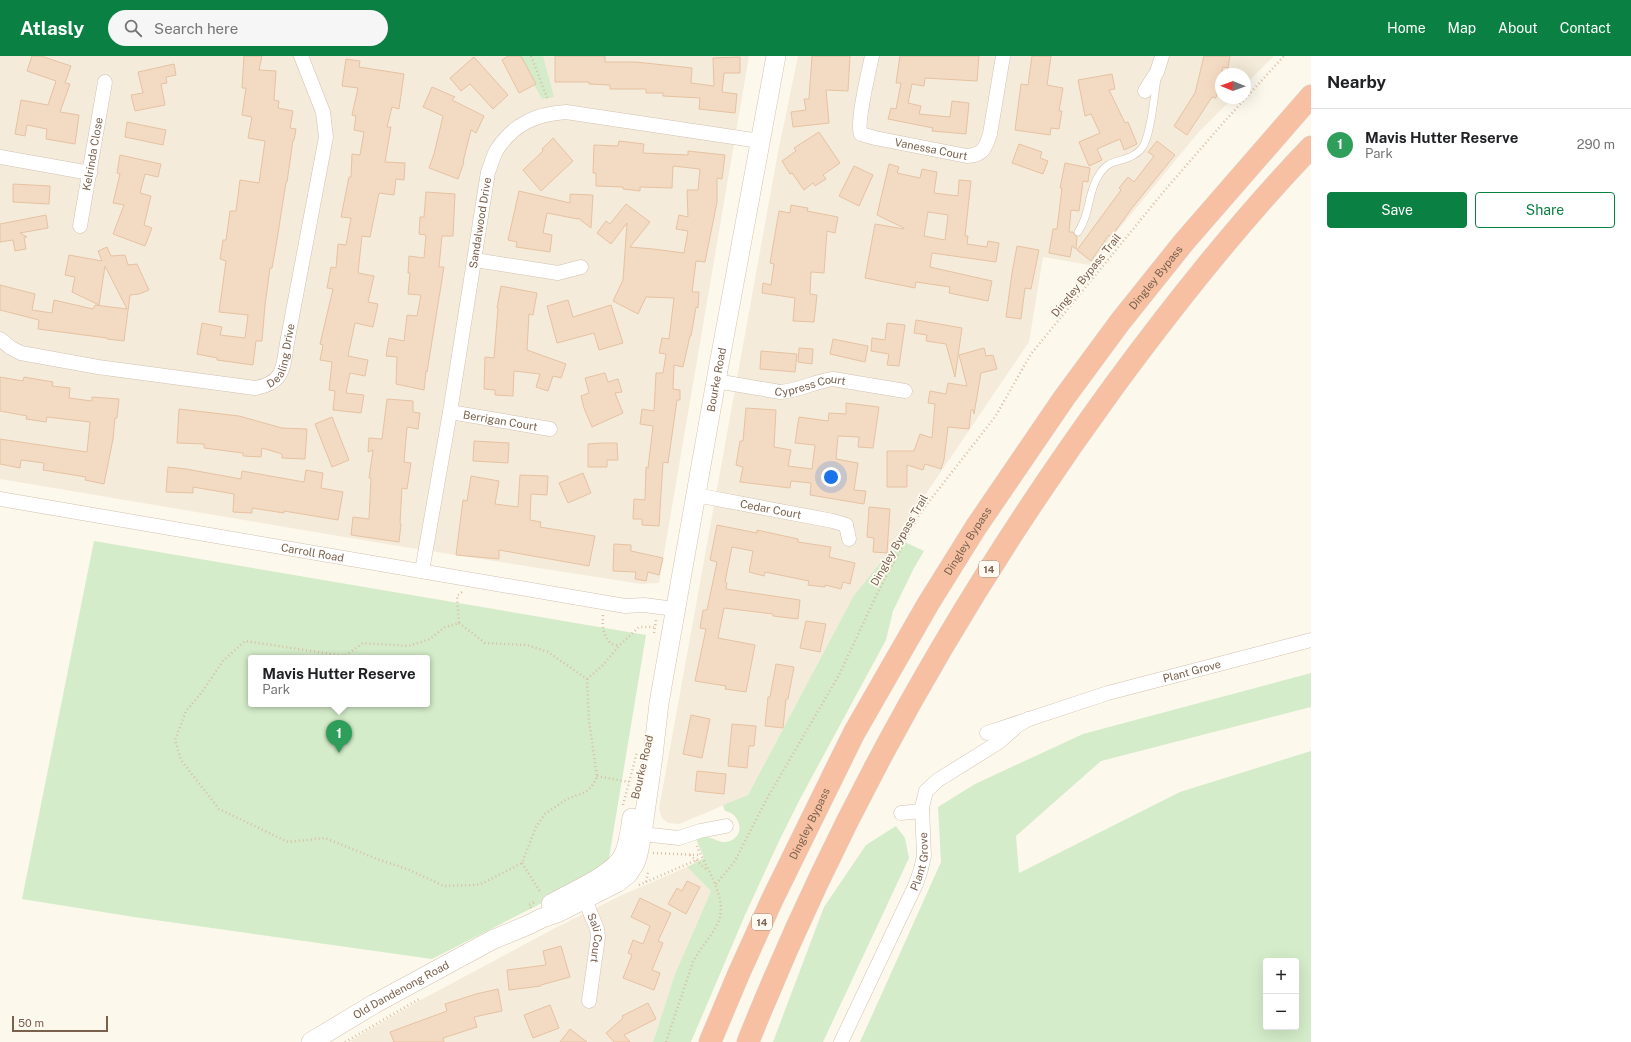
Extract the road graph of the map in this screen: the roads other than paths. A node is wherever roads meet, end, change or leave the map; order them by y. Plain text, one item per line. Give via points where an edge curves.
1 (301, 56) edge
2 (776, 56) edge
3 (872, 56) edge
4 (1002, 56) edge
5 (1161, 60) edge
6 (106, 82) dead end
7 (1145, 91) dead end
8 (1311, 96) edge
9 (760, 142) junction
10 (1311, 147) edge
11 (0, 157) edge
12 (90, 173) junction
13 (80, 226) dead end
14 (1078, 232) dead end
15 (475, 260) junction
16 (582, 267) dead end
17 (0, 339) edge
18 (716, 381) junction
19 (905, 391) dead end
20 (450, 412) junction
21 (550, 430) dead end
22 (696, 496) junction
23 (0, 499) edge
24 (849, 527) dead end
25 (422, 571) junction
26 (668, 616) junction
27 (1311, 640) edge
28 (1028, 719) junction
29 (987, 733) dead end
30 (922, 811) junction
31 (901, 813) dead end
32 (726, 826) dead end
33 (636, 833) junction
34 (582, 894) junction
35 (589, 1001) dead end
36 (311, 1042) edge
37 (710, 1042) edge
38 (748, 1042) edge
39 (841, 1042) edge

1 - 17 street, Dealing Drive via 323,112 326,137 285,362 277,379 266,386 255,388 98,367 21,353
2 - 9 main road, Bourke Road
3 - 4 street, Vanessa Court via 861,118 861,134 967,156 977,155 983,150 990,134
5 - 7 street
5 - 14 lane via 1144,144 1135,154 1113,162 1100,172 1092,188 1085,221
6 - 12 street, Kelrinda Close
8 - 37 highway, Dingley Bypass / 14 via 1184,242 1120,322 1064,398 976,527 928,604 854,733 772,900
9 - 15 street, Sandalwood Drive via 566,112 532,118 512,132 496,152 488,172
9 - 18 main road, Bourke Road
10 - 38 highway, 14 via 1259,204 1137,355 1040,489 981,581 913,697 836,843 796,928
11 - 12 street
12 - 13 street, Kelrinda Close
15 - 16 street via 558,273
15 - 20 street, Sandalwood Drive
18 - 19 street, Cypress Court via 790,392 822,380 833,379
18 - 22 main road, Bourke Road
20 - 21 street, Berrigan Court
20 - 25 street, Sandalwood Drive
22 - 24 street, Cedar Court via 833,521
22 - 26 main road, Bourke Road
23 - 25 street, Carroll Road
25 - 26 street, Carroll Road via 605,602 638,612
26 - 33 main road, Bourke Road via 659,703 642,762
27 - 28 street, Plant Grove via 1108,692
28 - 29 street, Plant Grove
28 - 30 street, Plant Grove via 999,742 931,785 924,797
30 - 31 street
30 - 39 street, Plant Grove via 924,852 919,875
32 - 33 street via 679,838
33 - 34 main road, Old Dandenong Road via 625,853 620,872 605,874
34 - 35 street, Sali Court via 598,937
34 - 36 main road, Old Dandenong Road via 374,1004

